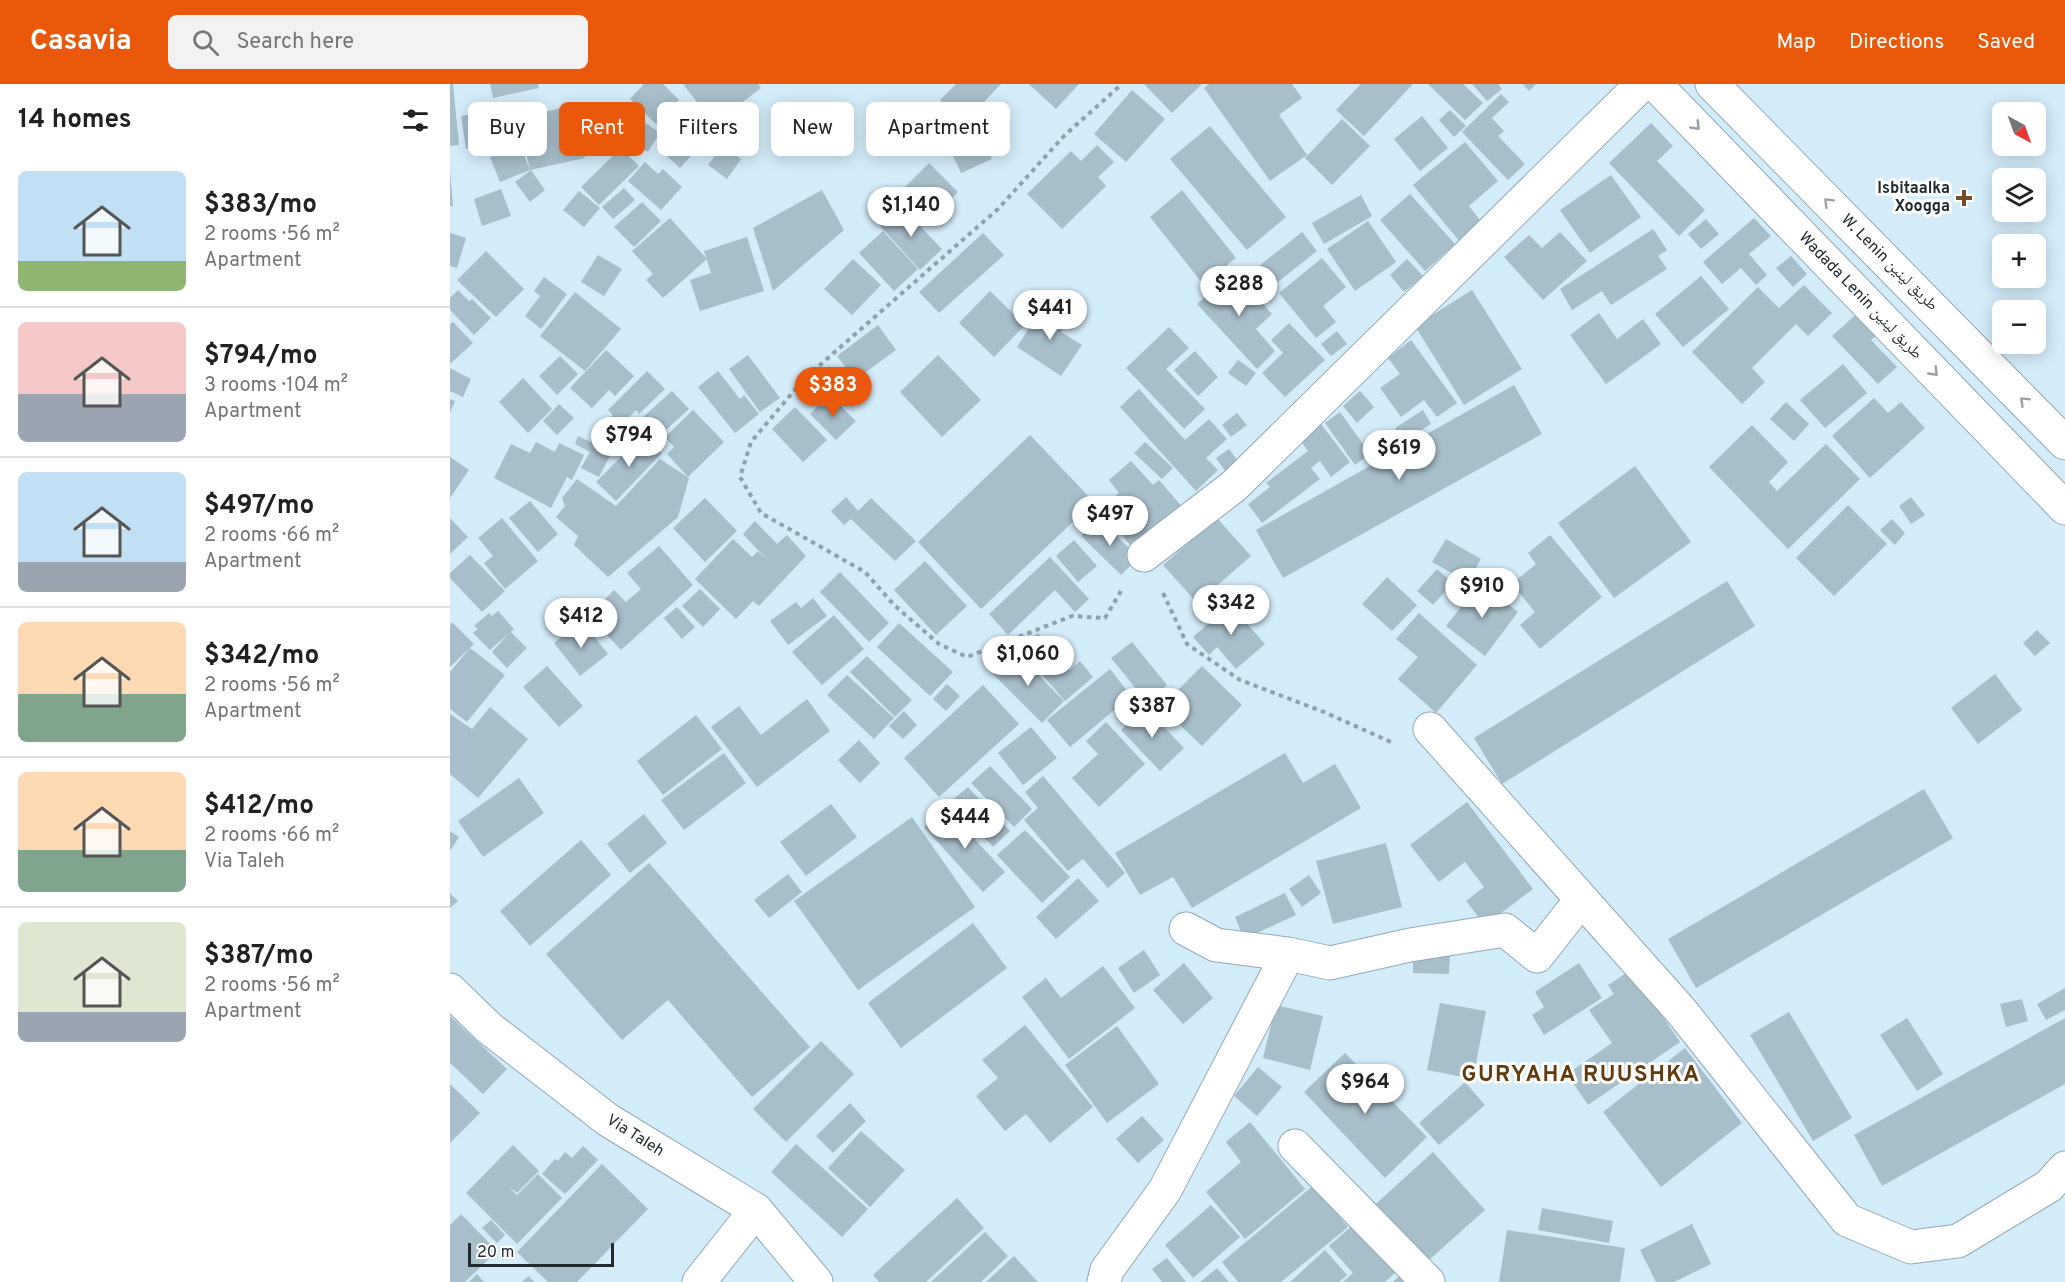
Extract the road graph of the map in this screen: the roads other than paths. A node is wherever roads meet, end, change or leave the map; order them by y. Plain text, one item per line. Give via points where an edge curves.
1 (1642, 84) edge
2 (1655, 84) edge
3 (1712, 84) edge
4 (2065, 443) edge
5 (2065, 508) edge
6 (1144, 555) road end
7 (1430, 729) road end
8 (1581, 900) junction
9 (1186, 929) dead end
10 (1288, 954) junction
11 (450, 990) edge
12 (1295, 1146) dead end
13 (2065, 1168) edge
14 (756, 1210) junction
15 (699, 1282) edge
16 (816, 1282) edge
17 (1104, 1282) edge
18 (1428, 1282) edge

1 - 6 street via 1234,486
2 -> 5 street, Wadada Lenin طريق لينين
4 -> 3 street, W. Lenin طريق لينين
7 - 8 street
8 - 10 street via 1537,956 1505,930 1330,963
8 - 13 street via 1682,1012 1847,1220 1911,1247 1958,1241 2049,1185
9 - 10 street via 1216,945
10 - 17 street via 1165,1190 1107,1270
11 - 14 street, Via Taleh via 489,1028 608,1120
12 - 18 street
14 - 15 street
14 - 16 street, Via Taleh

